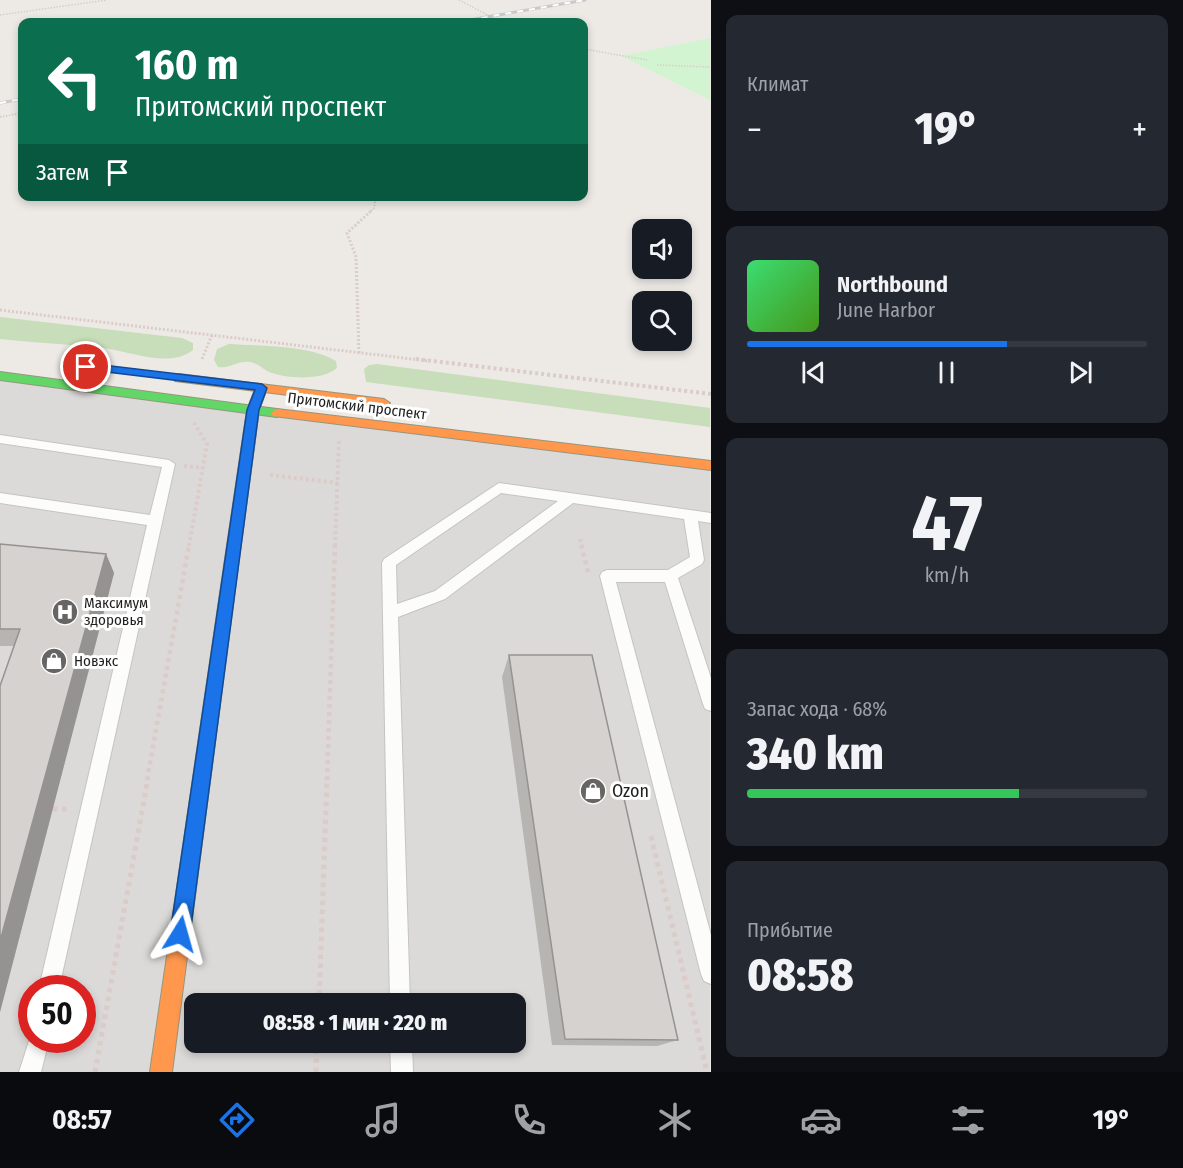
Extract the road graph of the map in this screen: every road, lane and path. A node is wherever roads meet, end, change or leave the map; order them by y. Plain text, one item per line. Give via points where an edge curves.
1 (107, 0) edge
2 (459, 0) edge
3 (0, 15) edge
4 (493, 18) edge
5 (588, 50) edge
6 (647, 60) dead end
7 (657, 65) dead end
8 (711, 67) edge
9 (18, 114) edge
10 (0, 117) edge
11 (375, 201) edge
12 (0, 310) edge
13 (212, 335) junction
14 (359, 352) junction
15 (198, 368) dead end
16 (0, 376) edge
17 (170, 376) dead end
18 (262, 388) junction
19 (711, 394) edge
20 (395, 405) dead end
21 (253, 410) junction
22 (197, 426) dead end
23 (340, 435) dead end
24 (0, 439) edge
25 (711, 466) edge
26 (269, 475) dead end
27 (338, 483) junction
28 (0, 498) edge
29 (571, 498) junction
30 (690, 514) junction
31 (711, 518) edge
32 (155, 520) junction
33 (670, 576) junction
34 (391, 613) junction
35 (711, 704) edge
36 (711, 974) edge
37 (52, 975) edge
38 (319, 993) edge
39 (400, 993) edge
40 (35, 1053) edge
41 (317, 1053) edge
42 (401, 1053) edge
43 (30, 1072) edge
44 (95, 1072) edge
45 (160, 1072) edge
46 (316, 1072) edge
47 (402, 1072) edge

1 - 3 path
2 - 4 path
5 - 6 path
7 - 8 path
9 - 10 path
11 - 14 path via 374,208 347,232 356,257
12 - 13 path
13 - 14 path
13 - 15 path
14 - 19 path
16 - 21 main road, Притомский проспект
17 - 18 main road, Притомский проспект
18 - 20 main road, Притомский проспект
18 - 21 main road
21 - 25 main road, Притомский проспект
21 - 45 main road
22 - 44 path via 207,444
23 - 27 path
24 - 32 lane via 169,464
26 - 27 path
27 - 38 path
28 - 32 lane
29 - 30 lane
29 - 34 lane via 440,595
29 - 34 lane via 499,488 389,563
30 - 31 lane
30 - 33 lane via 697,560
32 - 37 lane
33 - 35 lane
33 - 36 lane via 607,576
34 - 39 lane
40 - 43 lane
41 - 46 path
42 - 47 lane

